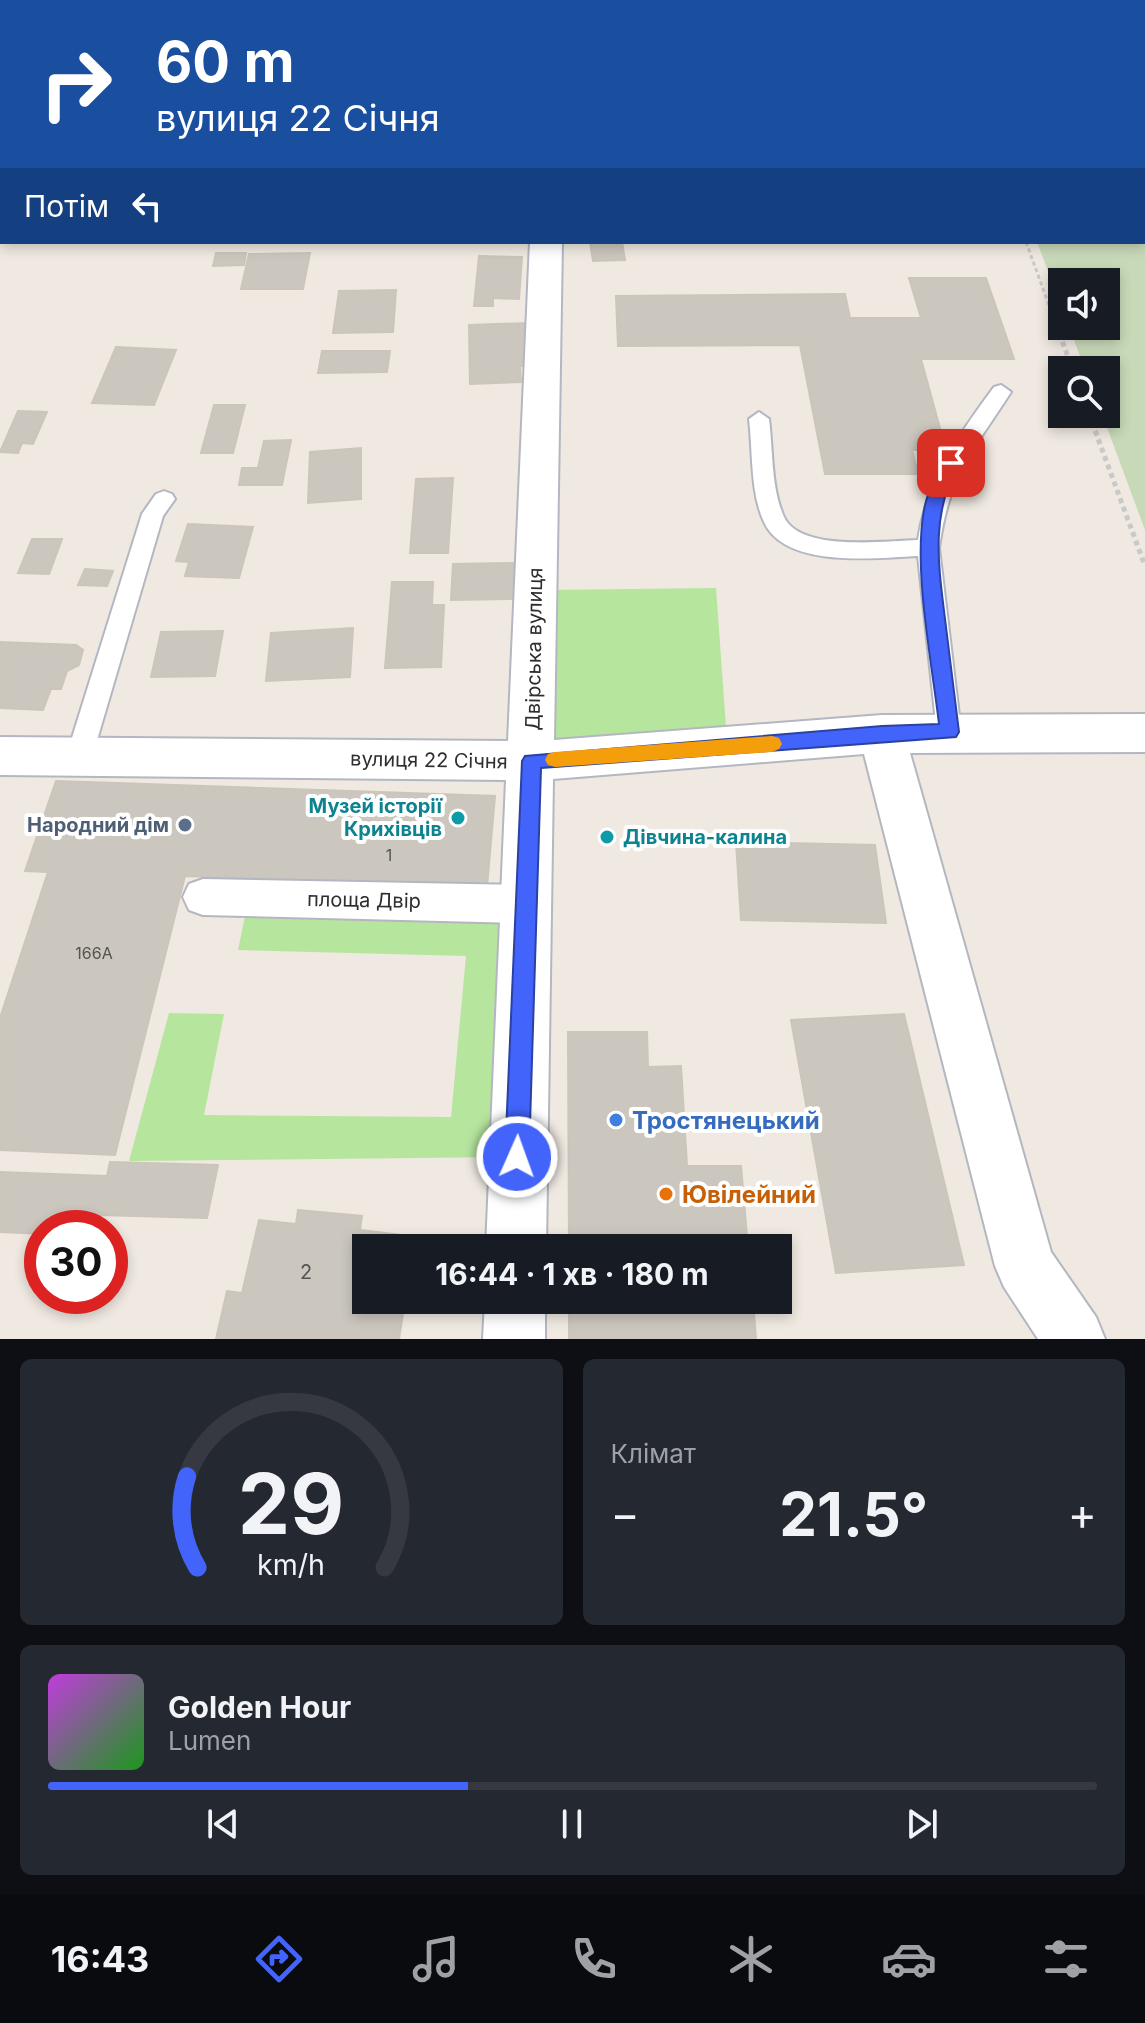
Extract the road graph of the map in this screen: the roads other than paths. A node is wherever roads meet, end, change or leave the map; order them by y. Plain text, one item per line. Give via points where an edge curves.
1 (546, 244) edge
2 (1001, 392) dead end
3 (759, 419) dead end
4 (164, 499) dead end
5 (928, 548) junction
6 (949, 732) junction
7 (1145, 733) edge
8 (882, 734) junction
9 (0, 756) edge
10 (79, 757) junction
11 (532, 761) junction
12 (203, 897) dead end
13 (525, 904) junction
14 (516, 1234) edge
15 (515, 1314) edge
16 (514, 1339) edge
17 (1074, 1339) edge

1 - 11 street, Двірська вулиця
2 - 5 lane via 941,480
3 - 5 lane via 772,515 781,532 811,547
4 - 10 lane via 153,514
5 - 6 lane
6 - 7 street, вулиця 22 Січня
6 - 8 street, вулиця 22 Січня
8 - 11 street, вулиця 22 Січня
8 - 17 street via 1025,1266
9 - 10 street, вулиця 22 Січня
10 - 11 street, вулиця 22 Січня
11 - 13 street, Двірська вулиця
12 - 13 street, площа Двір
13 - 14 street, Двірська вулиця
15 - 16 street

